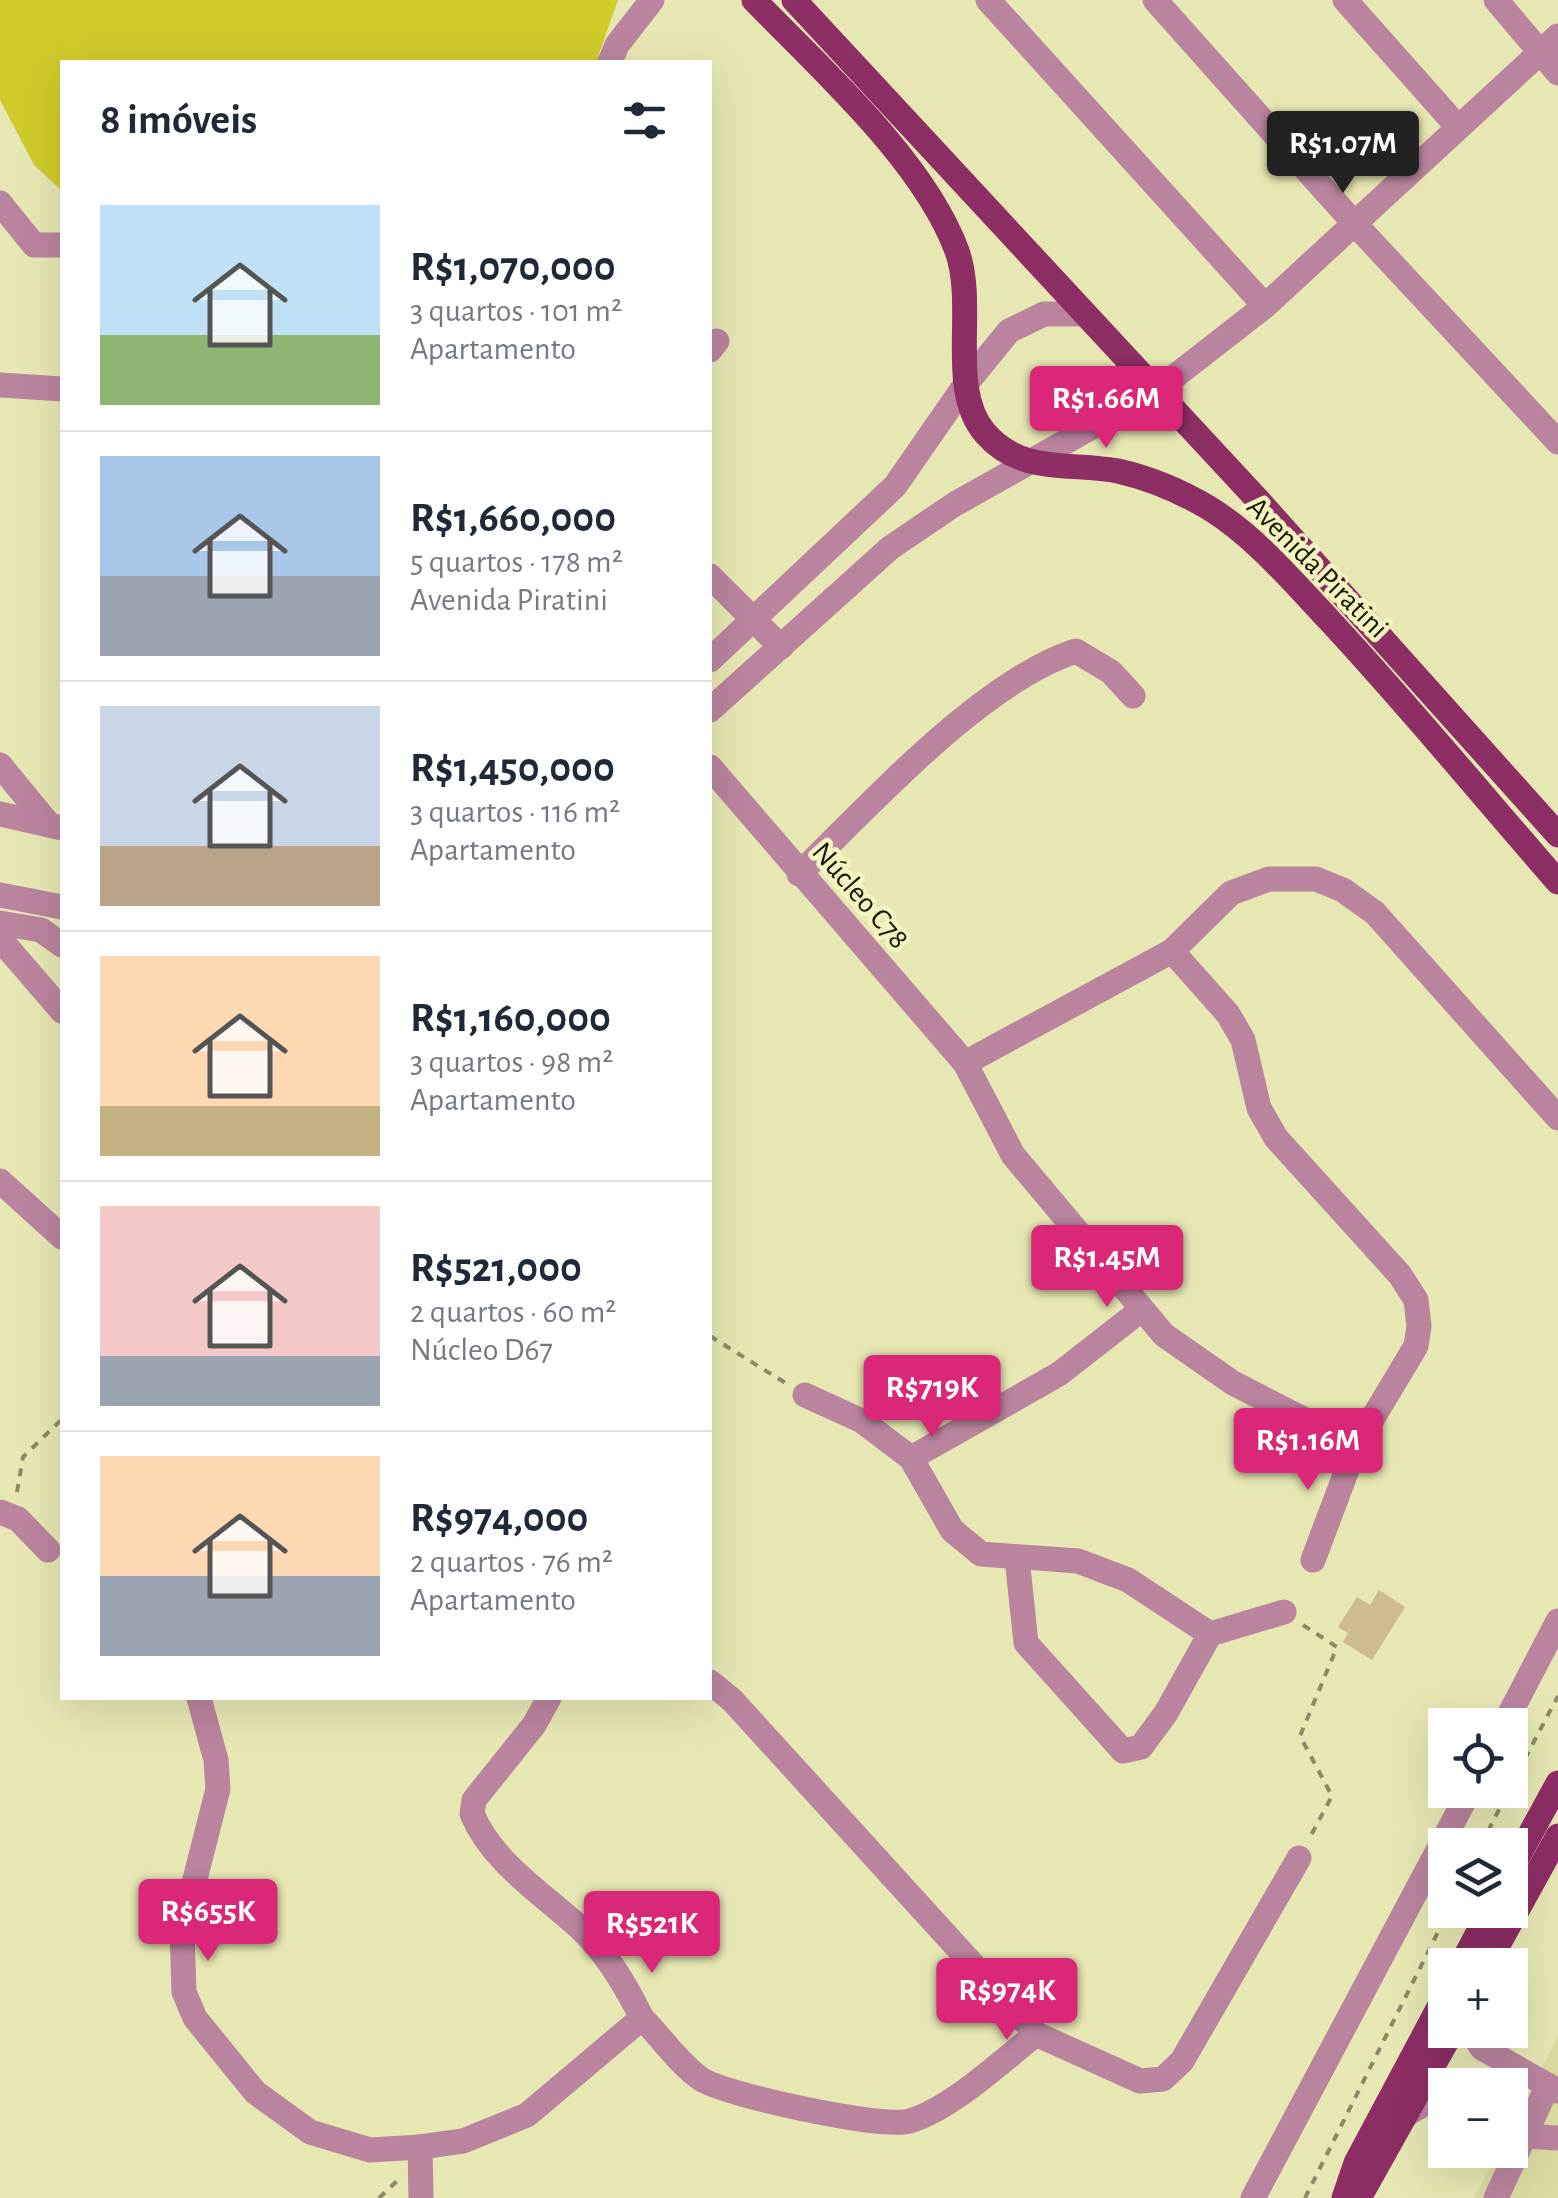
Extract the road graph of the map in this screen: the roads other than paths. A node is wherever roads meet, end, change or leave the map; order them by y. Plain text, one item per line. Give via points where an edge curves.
1 (652, 0) edge
2 (754, 0) edge
3 (794, 0) edge
4 (988, 0) edge
5 (1155, 0) edge
6 (1345, 0) edge
7 (1496, 0) edge
8 (1550, 43) edge
9 (611, 60) edge
10 (1558, 74) edge
11 (1457, 126) junction
12 (0, 202) edge
13 (1354, 224) junction
14 (60, 246) edge
15 (1265, 306) junction
16 (1085, 314) junction
17 (0, 385) edge
18 (965, 385) junction
19 (60, 389) edge
20 (1156, 391) junction
21 (1558, 442) edge
22 (1029, 463) junction
23 (712, 578) edge
24 (751, 618) junction
25 (781, 647) junction
26 (712, 658) edge
27 (1133, 696) dead end
28 (712, 708) edge
29 (0, 765) edge
30 (712, 769) edge
31 (0, 814) edge
32 (54, 825) edge
33 (1558, 835) edge
34 (798, 874) junction
35 (1558, 882) edge
36 (0, 895) edge
37 (60, 907) edge
38 (0, 923) edge
39 (0, 939) edge
40 (60, 944) edge
41 (1172, 950) junction
42 (60, 1009) edge
43 (965, 1063) junction
44 (1558, 1118) edge
45 (0, 1181) edge
46 (60, 1235) edge
47 (1141, 1310) junction
48 (805, 1395) road end
49 (1356, 1446) junction
50 (911, 1458) junction
51 (1, 1512) edge
52 (48, 1550) dead end
53 (1018, 1558) junction
54 (1313, 1560) dead end
55 (1284, 1612) road end
56 (1558, 1621) edge
57 (1210, 1634) junction
58 (712, 1684) edge
59 (200, 1700) edge
60 (549, 1700) edge
61 (1513, 1708) edge
62 (1558, 1782) edge
63 (1460, 1808) edge
64 (1558, 1836) edge
65 (1528, 1838) edge
66 (1299, 1858) road end
67 (1496, 1948) edge
68 (642, 2018) junction
69 (1428, 2028) edge
70 (1036, 2034) junction
71 (1443, 2048) edge
72 (1482, 2048) edge
73 (1553, 2088) edge
74 (1428, 2102) edge
75 (1407, 2114) junction
76 (1528, 2119) edge
77 (1528, 2134) edge
78 (1558, 2138) edge
79 (420, 2147) junction
80 (1506, 2168) edge
81 (421, 2198) edge
82 (1253, 2198) edge
83 (1344, 2198) edge
84 (1359, 2198) edge
85 (1496, 2198) edge

1 - 9 street
2 - 18 main road, Avenida Piratini via 904,161 940,210 966,280
3 - 16 main road, Avenida Piratini
4 - 15 street
5 - 13 street
6 - 11 street
7 - 8 street
8 - 10 street
8 - 11 street
11 - 13 street
12 - 14 street via 34,245
13 - 15 street
13 - 21 street
15 - 20 street
16 - 18 street via 1026,320 994,346
16 - 20 main road, Avenida Piratini
17 - 19 street
18 - 22 main road, Avenida Piratini via 984,433
18 - 24 street via 895,486
20 - 22 street
20 - 33 main road, Avenida Piratini
22 - 25 street via 890,548
22 - 35 main road, Avenida Piratini via 1117,471 1156,483 1242,531 1396,693
23 - 24 street
24 - 25 street
24 - 26 street
25 - 28 street
27 - 34 street via 1089,656 1076,651 1052,659 984,704
29 - 32 street
30 - 34 street, Núcleo C78
31 - 32 street
34 - 43 street, Núcleo C78
36 - 37 street
38 - 40 street via 41,930
39 - 42 street
41 - 43 street
41 - 44 street via 1232,894 1269,879 1316,879 1343,890 1375,912
41 - 49 street via 1244,1040 1259,1108 1276,1138 1416,1300 1416,1346
43 - 47 street, Núcleo C78 via 1012,1154
45 - 46 street
47 - 49 street, Núcleo C78 via 1208,1368
47 - 50 street via 1059,1374
48 - 50 street via 862,1422
49 - 54 street
50 - 53 street via 952,1530 981,1554
51 - 52 street
53 - 57 street via 1078,1562 1128,1580
53 - 57 street via 1026,1643 1122,1751 1141,1747
55 - 57 street
56 - 61 street
58 - 70 street
59 - 79 street via 218,1789 182,1930 184,1992 195,2018 255,2092 310,2132 370,2150
60 - 68 street via 474,1800 472,1814 532,1891 602,1954
62 - 65 main road
63 - 82 street
64 - 67 main road
66 - 70 street via 1182,2061 1163,2079 1140,2081
68 - 70 street via 702,2079 876,2124 911,2121
68 - 79 street via 526,2115 462,2140
69 - 83 main road via 1356,2162
71 - 75 main road
72 - 73 street
73 - 76 street
74 - 75 street
75 - 84 main road
77 - 78 street
79 - 81 street
80 - 85 street

